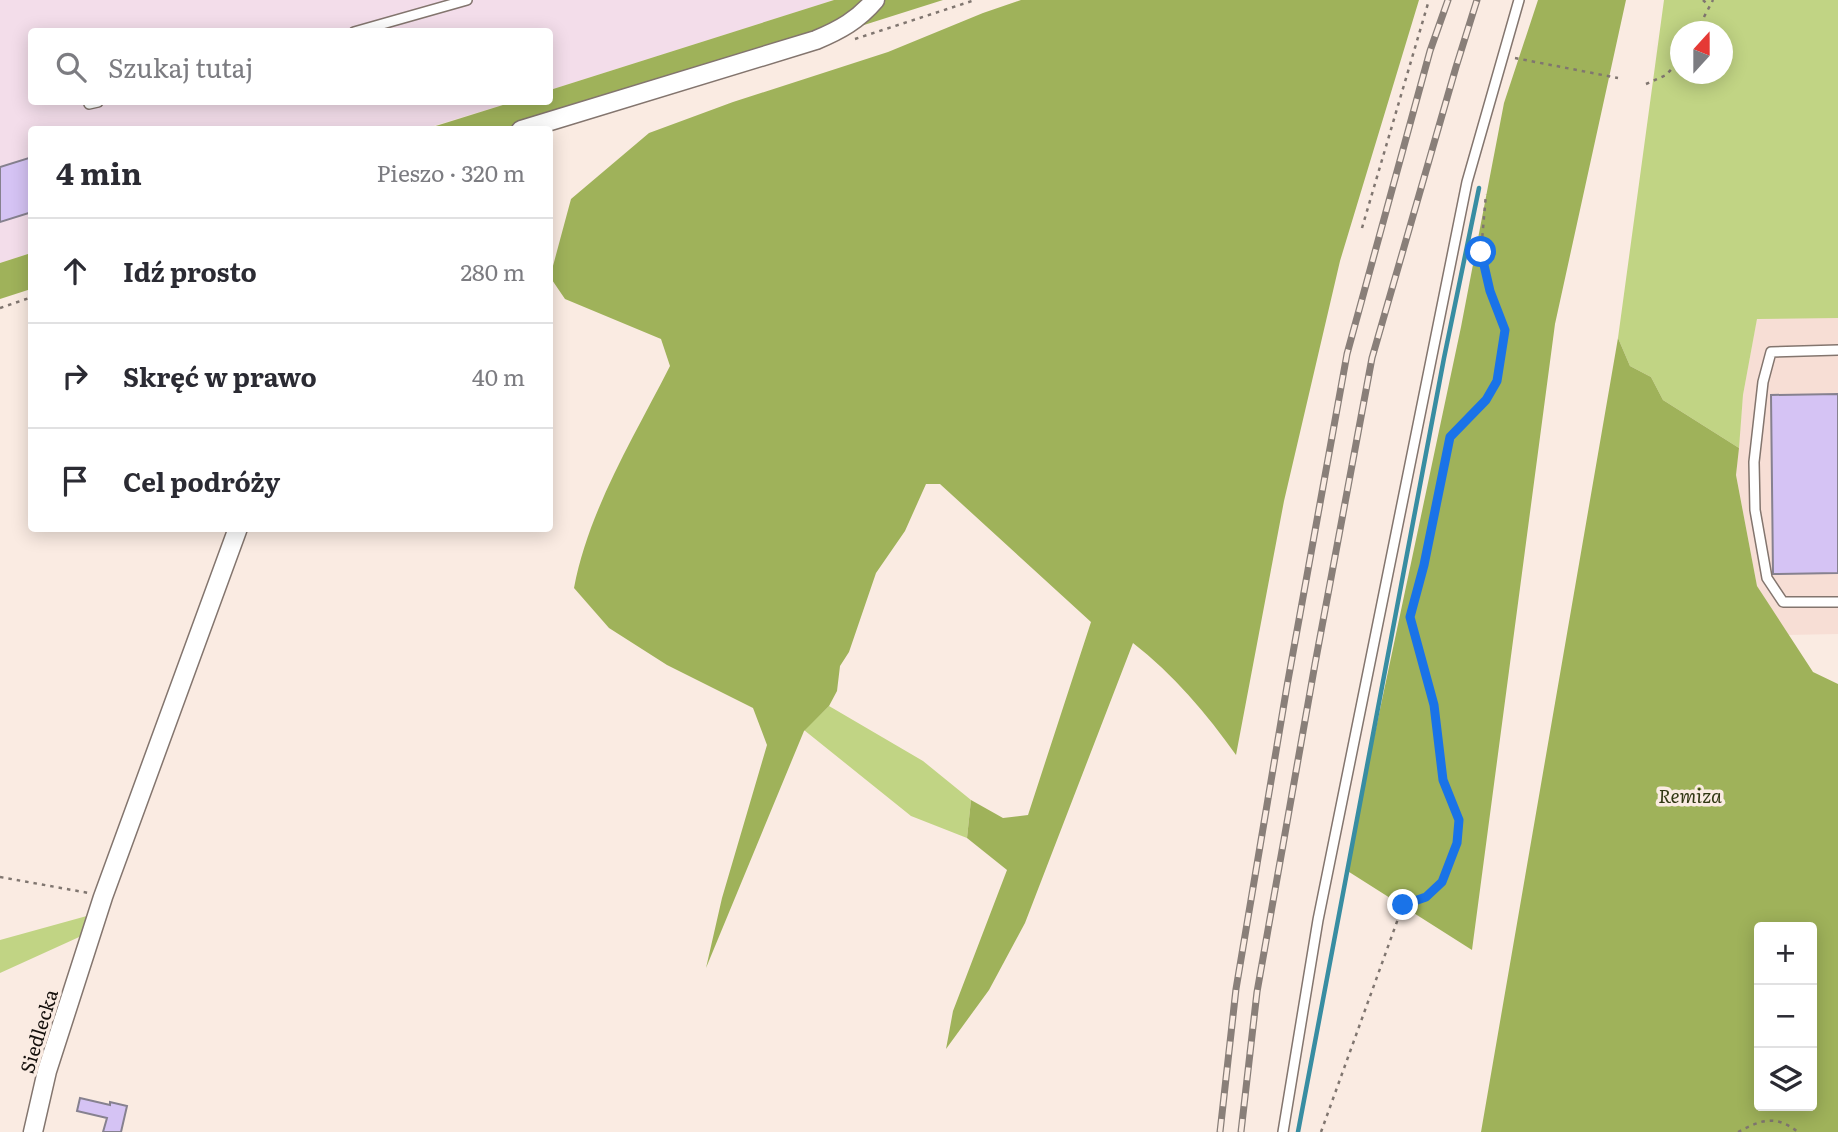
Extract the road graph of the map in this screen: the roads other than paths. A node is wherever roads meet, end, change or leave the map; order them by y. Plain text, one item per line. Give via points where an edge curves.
1 (467, 0) edge
2 (875, 0) edge
3 (1519, 0) edge
4 (368, 28) edge
5 (534, 126) edge
6 (1838, 350) edge
7 (237, 532) edge
8 (1838, 601) edge
9 (33, 1132) edge
10 (1283, 1132) edge

1 - 4 lane
2 - 5 street via 842,30 816,40
3 - 10 lane via 1467,182 1318,920
6 - 8 lane via 1771,352 1754,462 1755,510 1767,578 1783,602
7 - 9 street, Siedlecka via 103,897 47,1071

